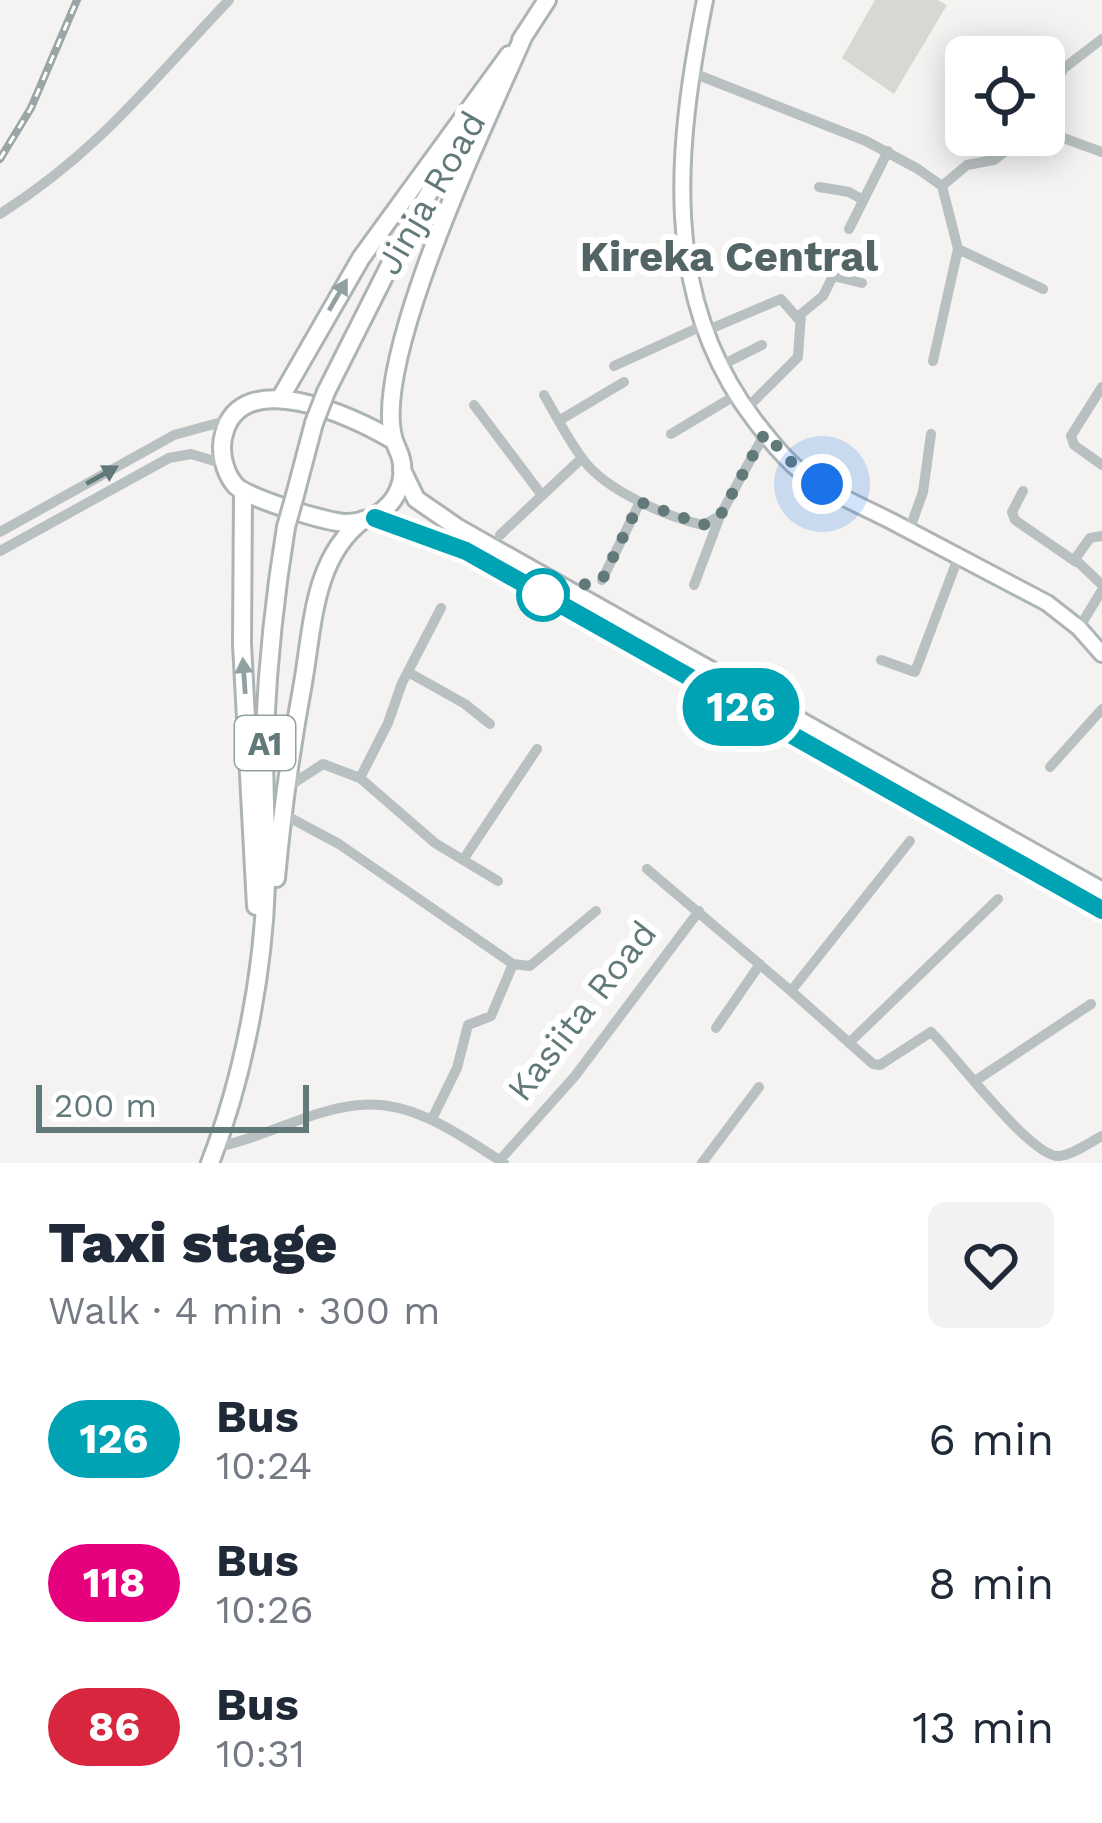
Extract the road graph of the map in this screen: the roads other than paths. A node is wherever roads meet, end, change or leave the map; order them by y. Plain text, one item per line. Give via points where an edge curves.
1 (229, 0) edge
2 (547, 0) edge
3 (705, 0) edge
4 (524, 35) junction
5 (1102, 39) edge
6 (1065, 67) edge
7 (693, 73) junction
8 (1065, 139) edge
9 (888, 151) junction
10 (1102, 152) edge
11 (999, 156) edge
12 (819, 187) dead end
13 (942, 187) junction
14 (863, 200) junction
15 (0, 214) edge
16 (849, 229) dead end
17 (958, 250) junction
18 (862, 283) dead end
19 (1043, 290) dead end
20 (800, 321) junction
21 (703, 329) junction
22 (762, 345) dead end
23 (933, 361) dead end
24 (614, 366) dead end
25 (720, 366) junction
26 (624, 382) dead end
27 (1102, 387) edge
28 (544, 395) dead end
29 (736, 395) junction
30 (281, 398) junction
31 (474, 404) dead end
32 (746, 410) junction
33 (229, 420) junction
34 (560, 420) junction
35 (765, 433) junction
36 (671, 434) dead end
37 (931, 434) dead end
38 (391, 439) junction
39 (582, 458) junction
40 (224, 464) junction
41 (1102, 465) edge
42 (402, 470) junction
43 (1022, 491) dead end
44 (243, 493) junction
45 (541, 494) junction
46 (640, 502) junction
47 (720, 516) junction
48 (369, 519) junction
49 (909, 531) junction
50 (0, 532) edge
51 (500, 535) dead end
52 (1102, 536) edge
53 (0, 551) edge
54 (958, 558) junction
55 (1076, 562) junction
56 (602, 580) dead end
57 (694, 585) dead end
58 (1102, 587) edge
59 (441, 608) dead end
60 (1079, 628) junction
61 (1102, 654) edge
62 (881, 660) dead end
63 (408, 672) junction
64 (1102, 709) edge
65 (490, 724) dead end
66 (537, 749) dead end
67 (1050, 767) dead end
68 (360, 778) junction
69 (285, 789) junction
70 (281, 813) junction
71 (910, 841) dead end
72 (463, 860) junction
73 (647, 868) dead end
74 (498, 881) dead end
75 (1102, 891) edge
76 (998, 899) dead end
77 (1102, 910) edge
78 (596, 911) dead end
79 (699, 911) junction
80 (261, 960) junction
81 (513, 964) junction
82 (760, 964) junction
83 (790, 991) junction
84 (1091, 1004) dead end
85 (716, 1028) dead end
86 (849, 1042) junction
87 (975, 1081) junction
88 (759, 1087) dead end
89 (432, 1119) junction
90 (1102, 1136) edge
91 (213, 1155) edge
92 (502, 1161) edge
93 (702, 1163) edge

1 - 15 street via 119,121
2 - 4 highway, Jinja Road / A1
3 - 7 main road
30 -> 4 highway via 361,258
4 - 38 highway via 423,273 404,334
4 - 80 highway, Jinja Road / A1, bridge via 412,223 314,423 286,527 272,627
5 - 6 street
7 - 9 street
7 - 21 main road via 682,224
8 - 10 street
9 - 13 street
9 - 14 street
11 - 13 street via 967,164
12 - 14 street
13 - 17 street
14 - 16 street
17 - 19 street
17 - 23 street
18 - 20 street via 833,276
20 - 21 street via 781,299
20 - 32 street via 798,357
21 - 24 street
21 - 25 main road
22 - 25 street
25 - 29 main road
26 - 34 street
27 - 41 street via 1071,436
28 - 34 street
29 - 32 main road
29 - 36 street
30 - 33 highway via 246,404
30 - 38 highway
31 - 45 street
32 - 35 main road
33 - 40 highway
50 -> 33 street via 174,434
34 - 39 street
35 - 47 street
35 - 49 main road via 806,475
37 - 49 street
38 - 42 highway
39 - 45 street
39 - 46 street
40 - 44 highway
40 - 53 street via 191,454 169,458
42 - 48 highway via 396,497
42 - 75 highway via 416,500 458,527
43 - 55 street via 1015,520
44 - 48 highway via 343,524
80 -> 44 highway via 242,644
45 - 51 street
46 - 47 street via 703,525
46 - 56 street
47 - 57 street
48 - 69 highway via 340,542 318,596
48 - 77 highway via 466,551
49 - 54 main road
52 - 55 street via 1090,538
54 - 60 main road
54 - 62 street via 915,672
55 - 58 street
58 - 60 street
59 - 63 street
60 - 61 main road
63 - 65 street
63 - 68 street
64 - 67 street
66 - 72 street
68 - 69 street via 322,764
68 - 72 street
69 - 70 highway
70 - 80 highway
70 - 81 street
71 - 83 street
72 - 74 street
73 - 79 street
76 - 86 street
78 - 81 street via 530,966
79 - 82 street, Kasiita Road
79 - 92 street, Kasiita Road
80 - 91 highway, A1
81 - 89 street via 491,1016 468,1025
82 - 83 street, Kasiita Road
82 - 85 street
83 - 86 street, Kasiita Road
84 - 87 street
86 - 87 street via 880,1064 931,1032
87 - 90 street via 1051,1155
88 - 93 street
89 - 91 street via 358,1105
89 - 92 street

